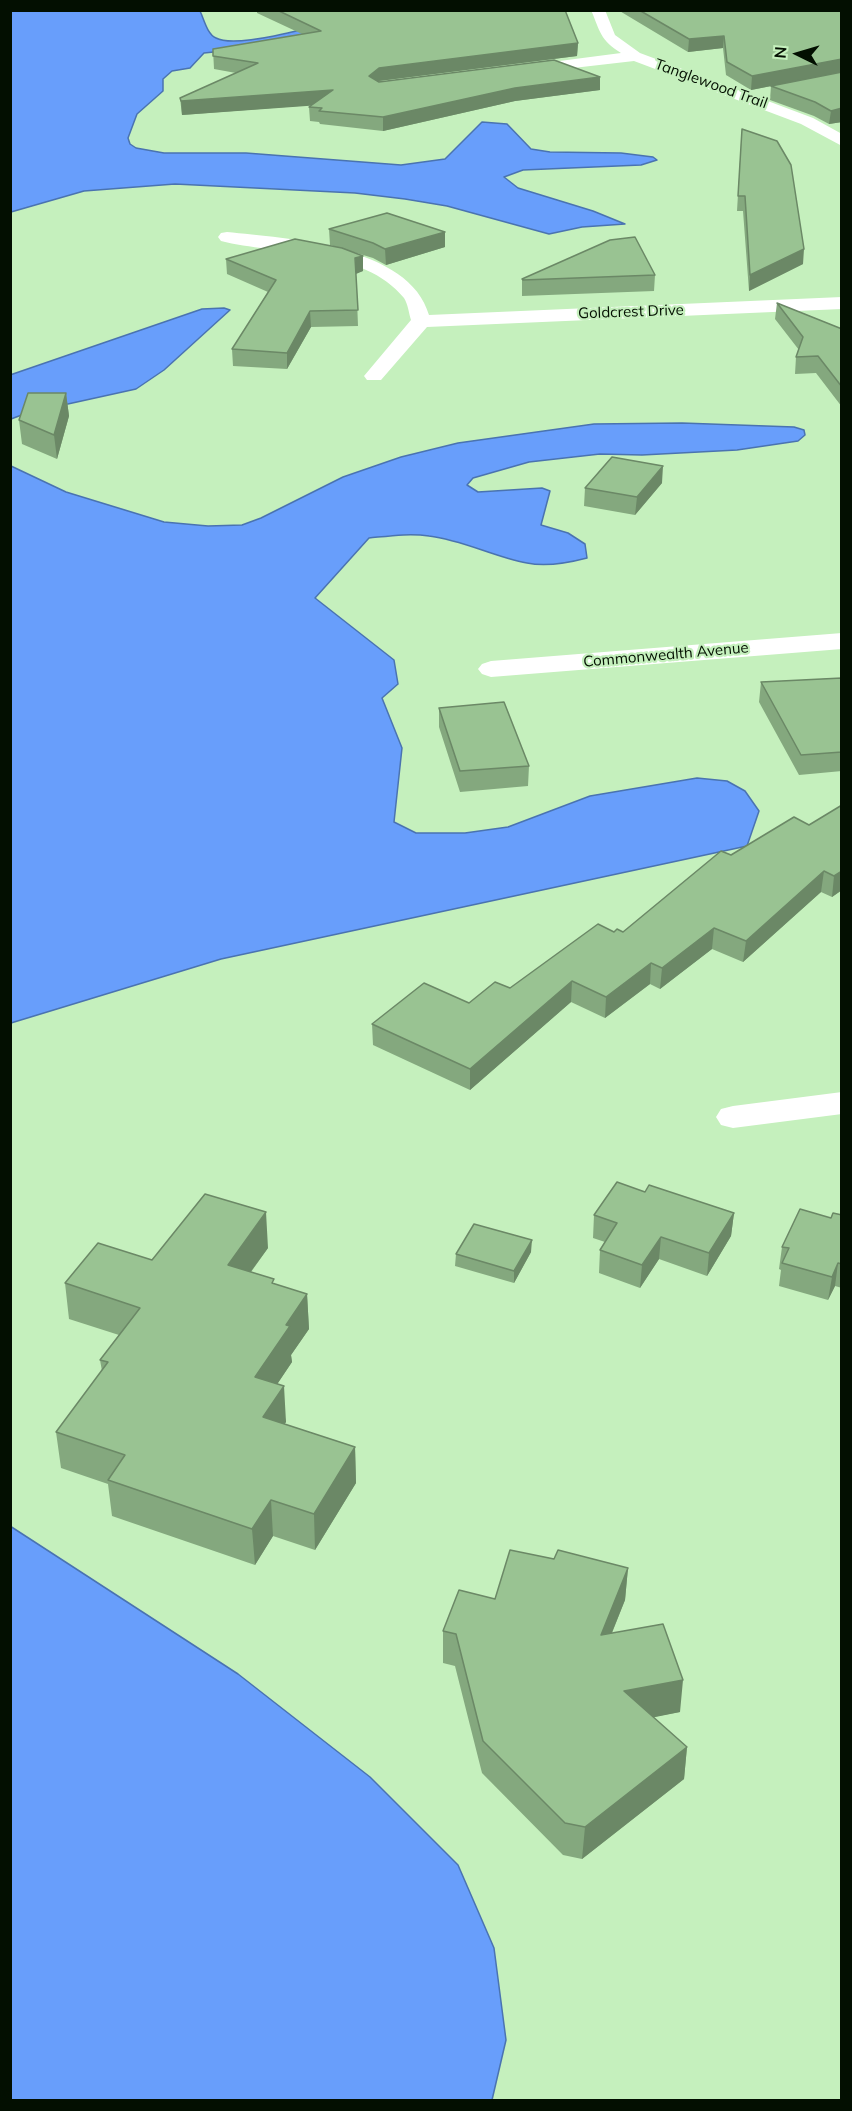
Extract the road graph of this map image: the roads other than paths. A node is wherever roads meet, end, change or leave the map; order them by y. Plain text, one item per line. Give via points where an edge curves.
1 (598, 10) edge
2 (635, 56) junction
3 (507, 72) edge
4 (768, 93) edge
5 (747, 97) junction
6 (842, 141) edge
7 (227, 237) dead end
8 (842, 303) edge
9 (421, 321) junction
10 (374, 376) dead end
11 (842, 641) edge
12 (491, 669) dead end
13 (842, 1103) edge
14 (733, 1118) dead end

1 - 2 street, Tanglewood Trail via 606,34
2 - 3 street
2 - 5 street, Tanglewood Trail
4 - 5 street
5 - 6 street, Tanglewood Trail via 807,121
7 - 9 street via 289,244 344,256 386,274 413,296
8 - 9 street, Goldcrest Drive
9 - 10 street
11 - 12 street, Commonwealth Avenue
13 - 14 street

